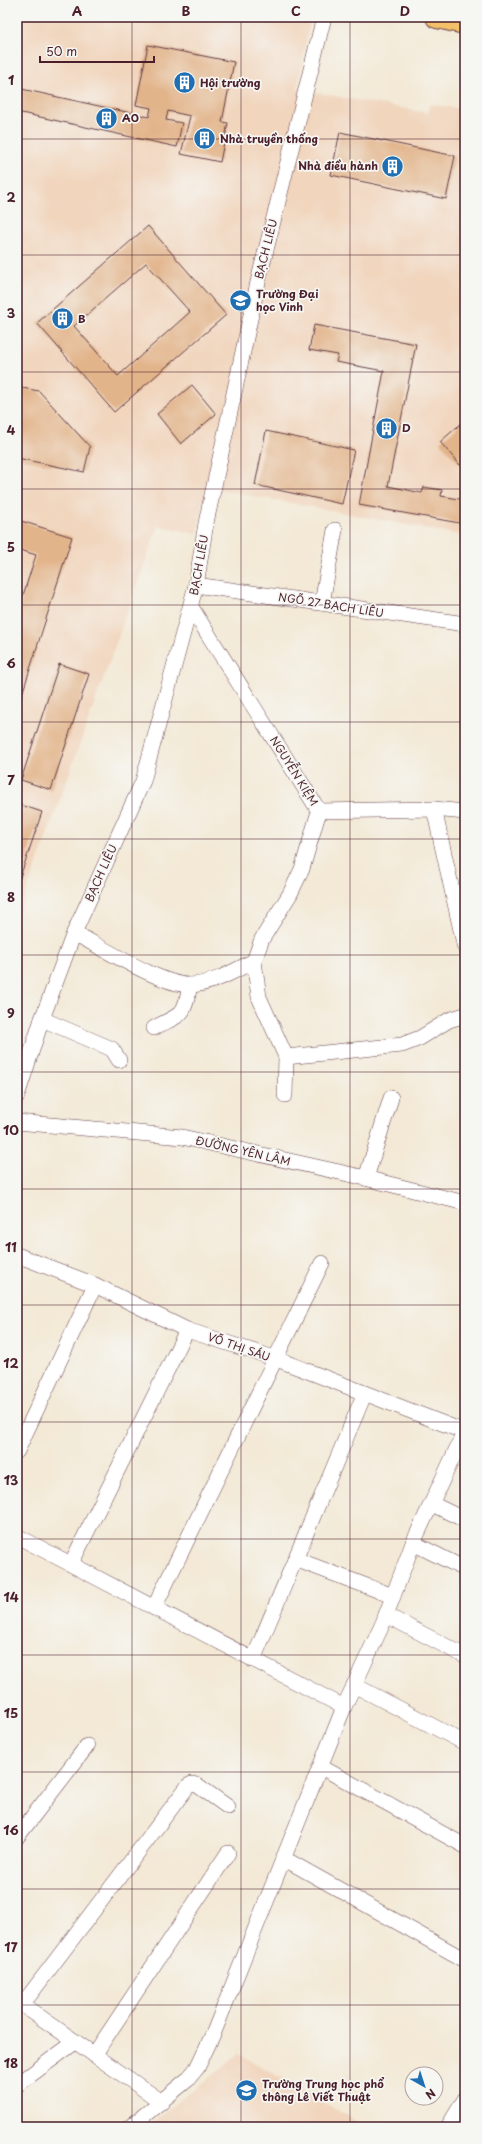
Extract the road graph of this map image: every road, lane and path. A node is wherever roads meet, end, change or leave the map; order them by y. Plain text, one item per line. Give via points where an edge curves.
1 (324, 17) edge
2 (437, 17) edge
3 (465, 23) edge
4 (335, 530) dead end
5 (196, 585) junction
6 (322, 603) junction
7 (191, 607) junction
8 (465, 624) edge
9 (434, 809) junction
10 (319, 811) junction
11 (465, 812) edge
12 (74, 933) junction
13 (465, 948) edge
14 (254, 961) junction
15 (190, 985) junction
16 (465, 1016) edge
17 (42, 1019) junction
18 (154, 1028) dead end
19 (286, 1057) junction
20 (119, 1060) dead end
21 (22, 1070) edge
22 (285, 1095) dead end
23 (17, 1096) edge
24 (391, 1098) dead end
25 (17, 1122) edge
26 (366, 1178) junction
27 (465, 1203) edge
28 (17, 1255) edge
29 (322, 1263) dead end
30 (95, 1285) junction
31 (187, 1330) junction
32 (274, 1358) junction
33 (364, 1395) junction
34 (465, 1431) edge
35 (17, 1451) edge
36 (432, 1504) junction
37 (465, 1520) edge
38 (17, 1536) edge
39 (413, 1543) junction
40 (295, 1559) junction
41 (71, 1564) junction
42 (465, 1569) edge
43 (393, 1596) junction
44 (154, 1608) junction
45 (386, 1615) junction
46 (465, 1656) edge
47 (253, 1660) junction
48 (354, 1685) junction
49 (344, 1707) junction
50 (465, 1743) edge
51 (87, 1746) dead end
52 (321, 1767) junction
53 (228, 1808) dead end
54 (17, 1837) edge
55 (465, 1846) edge
56 (228, 1853) dead end
57 (283, 1858) junction
58 (465, 1960) edge
59 (20, 2003) edge
60 (75, 2042) junction
61 (94, 2055) junction
62 (17, 2085) edge
63 (465, 2099) edge
64 (162, 2102) junction
65 (130, 2127) edge
66 (448, 2127) edge

1 - 5 street, BẠCH LIÊU via 258,282 206,523
2 - 3 main road
4 - 6 street
5 - 6 street, NGÕ 27 BẠCH LIÊU
5 - 7 street, BẠCH LIÊU
6 - 8 street, NGÕ 27 BẠCH LIÊU
7 - 10 street, NGUYỄN KIỆM
7 - 12 street, BẠCH LIÊU via 142,781
9 - 10 street, NGUYỄN KIỆM
9 - 11 street, NGUYỄN KIỆM
9 - 13 street
10 - 14 street via 302,870 262,939
12 - 15 street via 168,982
12 - 17 street, BẠCH LIÊU
14 - 15 street via 208,982
14 - 19 street via 259,997
15 - 18 street via 186,1008 182,1014
16 - 19 street via 449,1020 420,1038 402,1045
17 - 20 street via 112,1049
17 - 21 street, BẠCH LIÊU
19 - 22 street
21 - 23 street, BẠCH LIÊU
24 - 26 street
25 - 26 street, ĐƯỜNG YÊN LÂM via 182,1137
26 - 27 street, ĐƯỜNG YÊN LÂM
28 - 30 street, VÕ THỊ SÁU
29 - 32 street
30 - 31 street, VÕ THỊ SÁU
30 - 35 street
31 - 32 street, VÕ THỊ SÁU
31 - 41 street
32 - 33 street, VÕ THỊ SÁU
32 - 44 street
33 - 34 street, VÕ THỊ SÁU
33 - 40 street
34 - 36 street
36 - 37 street
36 - 39 street
38 - 41 street
39 - 42 street
39 - 43 street
40 - 43 street
40 - 47 street
41 - 44 street
43 - 45 street
44 - 47 street
45 - 46 street
45 - 48 street
47 - 49 street
48 - 49 street
48 - 50 street
49 - 52 street
51 - 54 street
52 - 55 street
52 - 57 street
53 - 59 street via 197,1785 188,1786
56 - 61 street
57 - 58 street
57 - 64 street via 214,2032 197,2068
59 - 60 street
60 - 61 street
60 - 62 street
61 - 64 street
63 - 66 street
64 - 65 street

